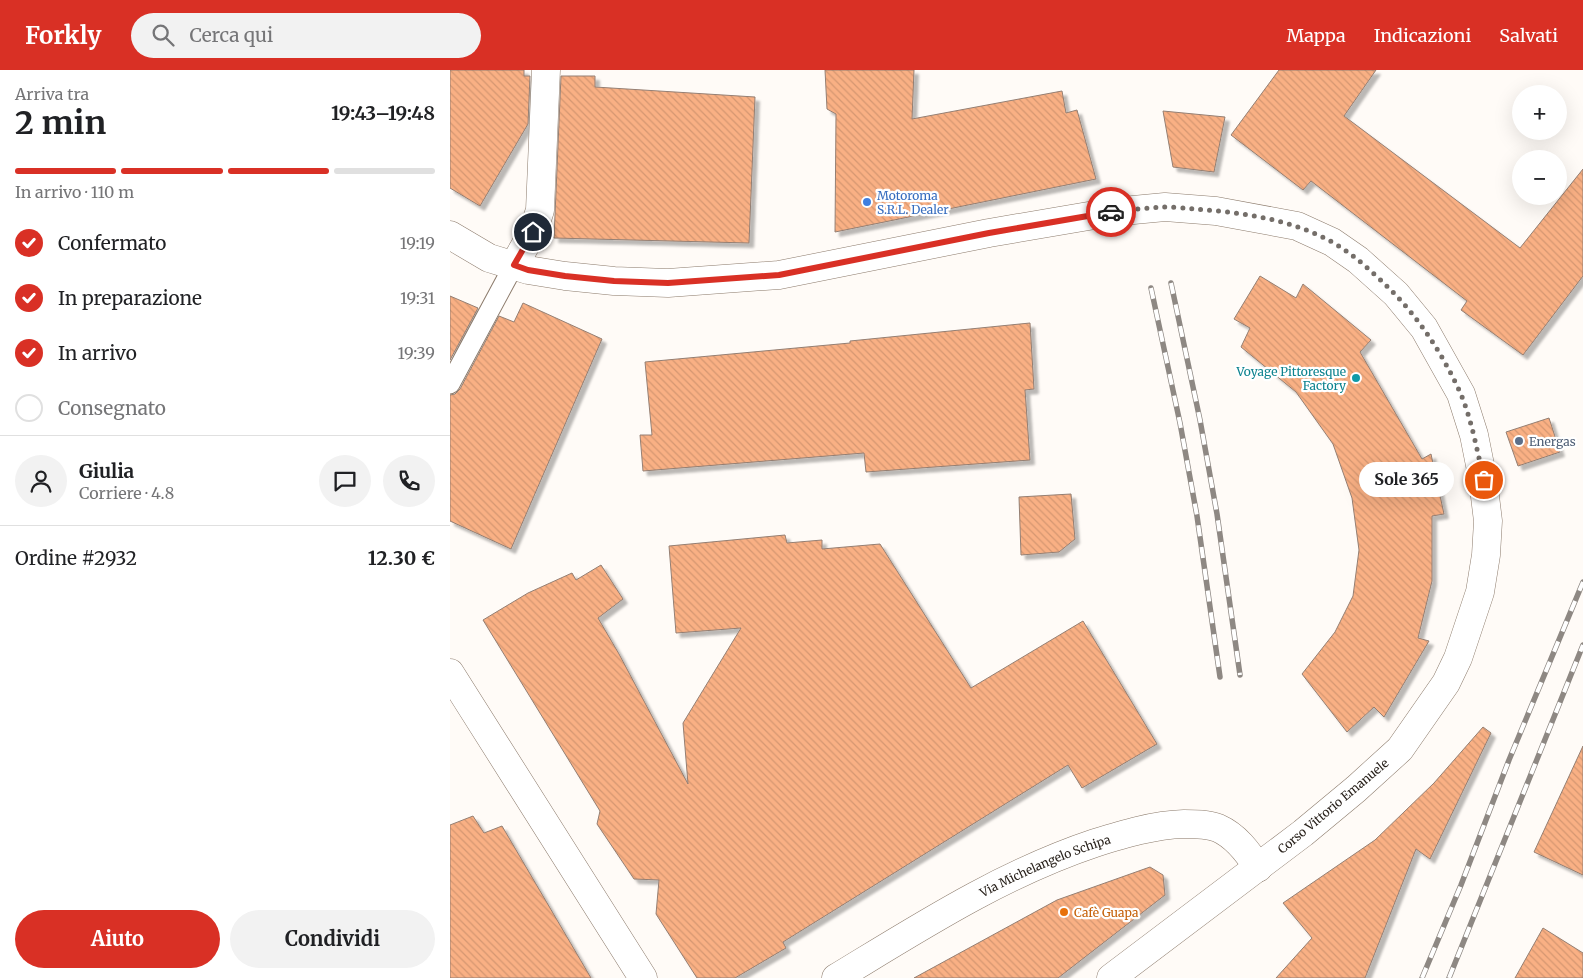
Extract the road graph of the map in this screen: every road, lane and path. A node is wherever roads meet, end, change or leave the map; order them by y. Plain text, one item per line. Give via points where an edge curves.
1 (546, 70) edge
2 (450, 235) edge
3 (514, 265) junction
4 (450, 384) edge
5 (450, 673) edge
6 (1258, 868) junction
7 (643, 978) edge
8 (836, 978) edge
9 (1111, 978) edge

1 - 3 street via 540,210 533,232
2 - 3 street, Corso Vittorio Emanuele via 489,258
3 - 4 lane
3 - 6 street, Corso Vittorio Emanuele via 565,276 614,281 668,283 779,275 989,233 1112,212 1165,207 1216,211 1297,226 1332,242 1358,260 1396,294 1424,328 1460,394 1484,480 1488,521 1480,592 1446,683 1406,741 1356,790
5 - 7 street
6 - 8 street, Via Michelangelo Schipa via 1235,838 1218,828 1173,824 1142,829 1068,852 981,892
6 - 9 street, Corso Vittorio Emanuele

